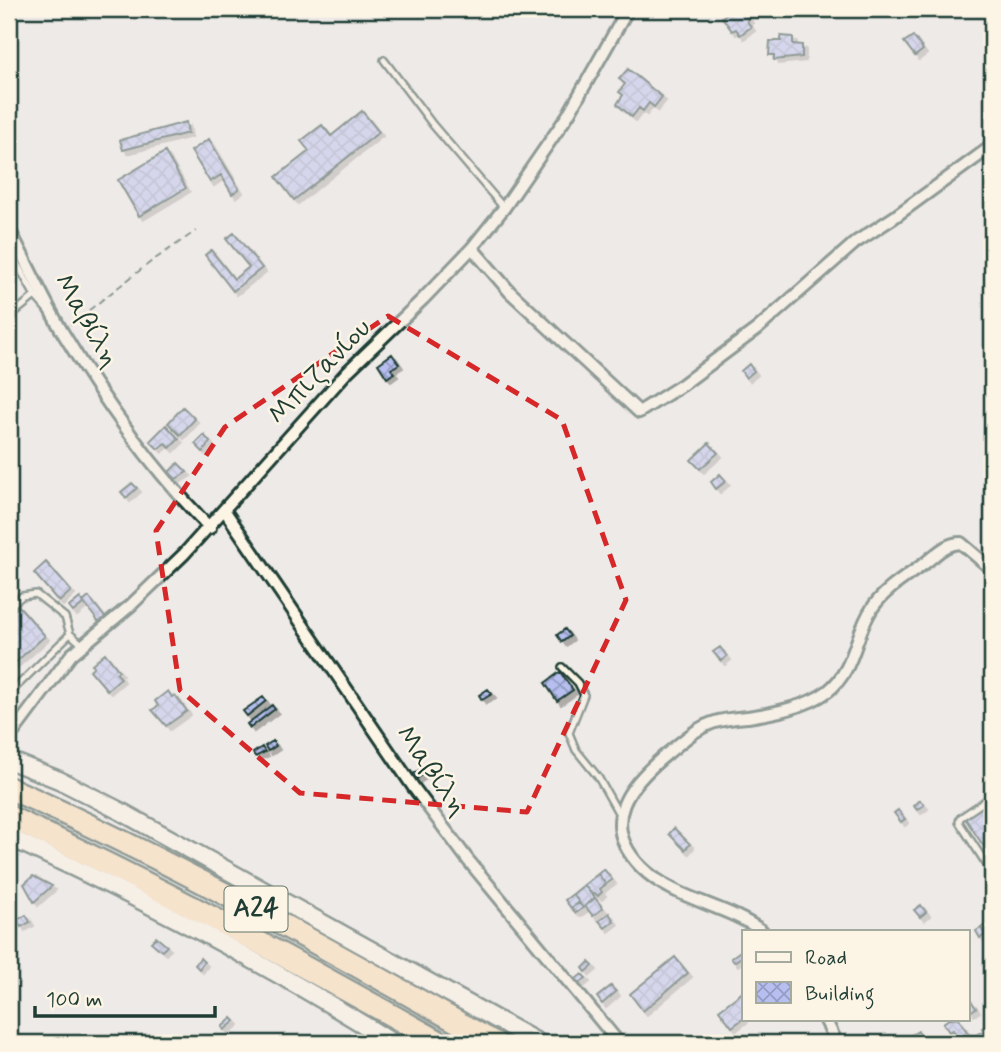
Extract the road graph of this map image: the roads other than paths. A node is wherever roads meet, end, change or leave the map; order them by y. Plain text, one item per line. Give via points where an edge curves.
1 (628, 9) edge
2 (384, 60) dead end
3 (992, 145) edge
4 (504, 208) junction
5 (9, 229) edge
6 (472, 248) junction
7 (9, 249) edge
8 (35, 296) junction
9 (54, 316) junction
10 (9, 317) edge
11 (225, 511) junction
12 (210, 528) junction
13 (988, 566) dead end
14 (9, 607) edge
15 (70, 634) junction
16 (82, 645) junction
17 (562, 667) dead end
18 (9, 694) edge
19 (13, 724) edge
20 (9, 738) edge
21 (9, 760) edge
22 (9, 788) edge
23 (992, 796) edge
24 (620, 816) junction
25 (9, 817) edge
26 (9, 837) edge
27 (992, 873) edge
28 (760, 930) edge
29 (826, 1020) edge
30 (393, 1043) edge
31 (441, 1043) edge
32 (495, 1043) edge
33 (539, 1043) edge
34 (620, 1043) edge
35 (837, 1043) edge

1 - 4 street, Μπιζανίου via 568,116
2 - 4 lane
3 - 6 street via 856,242 757,329 639,412 510,292
4 - 6 street, Μπιζανίου
5 - 9 street, Μαβίλη
6 - 11 street, Μπιζανίου via 348,371
7 - 8 lane
8 - 9 lane
8 - 10 lane
9 - 12 street, Μαβίλη via 118,419
11 - 12 street, Μπιζανίου
11 - 34 street, Μαβίλη via 414,788
12 - 16 street, Μπιζανίου via 131,605
13 - 24 street via 961,543 947,545 880,598 866,619 844,675 828,691 785,710 722,720 698,730 650,768 628,793
14 - 15 lane via 22,596 36,594 65,617
15 - 16 lane
15 - 18 lane
16 - 19 street, Μπιζανίου
17 - 24 lane via 584,695 569,733
19 - 20 street, Μπιζανίου
21 - 33 street via 59,780 143,824
22 - 32 highway, Α24 via 239,900
23 - 27 lane via 959,822
24 - 28 street via 625,848 642,868 691,899
25 - 31 highway, Α24 via 202,911
26 - 30 street via 133,895
29 - 35 street

